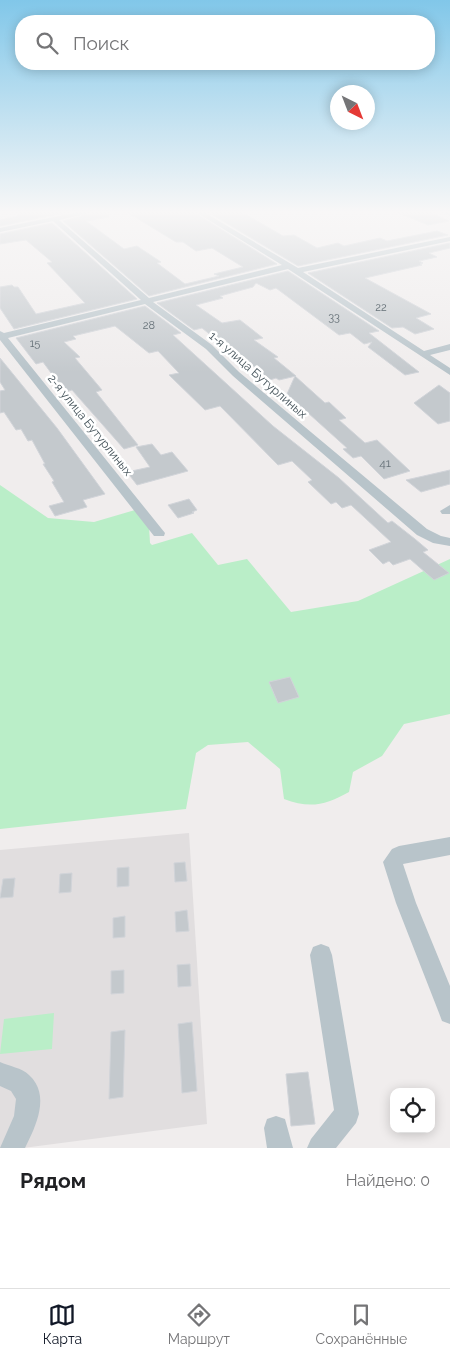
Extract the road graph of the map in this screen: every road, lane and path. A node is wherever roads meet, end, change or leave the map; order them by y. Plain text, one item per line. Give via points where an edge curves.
1 (104, 265) edge
2 (285, 265) edge
3 (315, 265) edge
4 (292, 269) junction
5 (147, 301) junction
6 (1, 336) edge
7 (450, 347) edge
8 (423, 354) junction
9 (450, 372) edge
10 (159, 533) dead end
11 (450, 542) edge
12 (450, 846) edge
13 (321, 954) dead end
14 (450, 1013) edge
15 (0, 1074) edge
16 (12, 1148) edge
17 (320, 1148) edge

1 - 5 street, 1-я улица Бутурлиных
2 - 4 street
3 - 4 street
4 - 5 street
4 - 8 street
5 - 6 street
5 - 11 street, 1-я улица Бутурлиных via 210,347 236,374 422,532
6 - 10 street, 2-я улица Бутурлиных
7 - 8 street
8 - 9 street
12 - 14 street via 399,855 394,862 406,903
13 - 17 street via 347,1114
15 - 16 street via 16,1080 27,1094 25,1121

